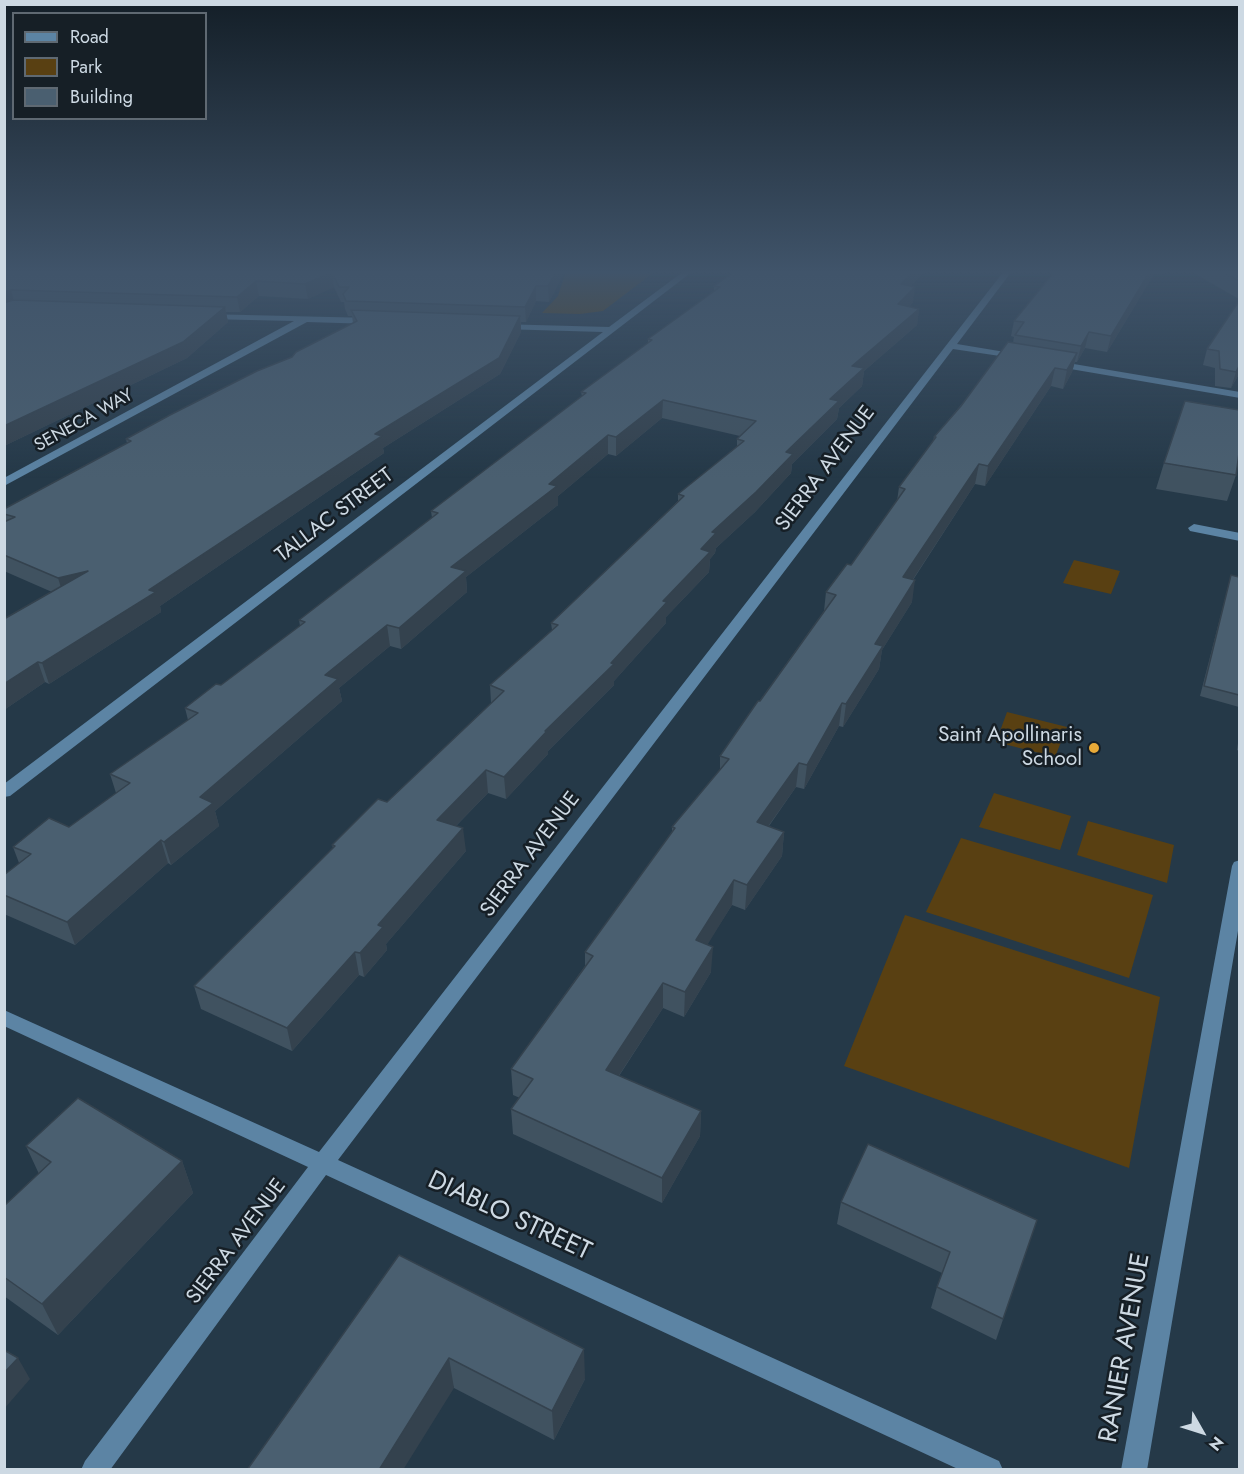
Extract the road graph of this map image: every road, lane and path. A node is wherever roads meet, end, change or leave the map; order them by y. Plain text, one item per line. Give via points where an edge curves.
1 (267, 340) edge
2 (600, 340) edge
3 (954, 340) edge
4 (949, 346) junction
5 (1030, 359) edge
6 (1042, 361) edge
7 (1239, 395) edge
8 (4, 483) edge
9 (1194, 528) dead end
10 (1239, 537) edge
11 (4, 792) edge
12 (1239, 866) edge
13 (4, 1017) edge
14 (323, 1163) junction
15 (94, 1470) edge
16 (990, 1470) edge
17 (1134, 1470) edge

1 - 8 street, SENECA WAY
2 - 11 street, TALLAC STREET
3 - 4 street, SIERRA AVENUE
4 - 5 street
4 - 14 street, SIERRA AVENUE
6 - 7 street
9 - 10 street
12 - 17 street, RANIER AVENUE
13 - 14 street, DIABLO STREET
14 - 15 street, SIERRA AVENUE
14 - 16 street, DIABLO STREET

